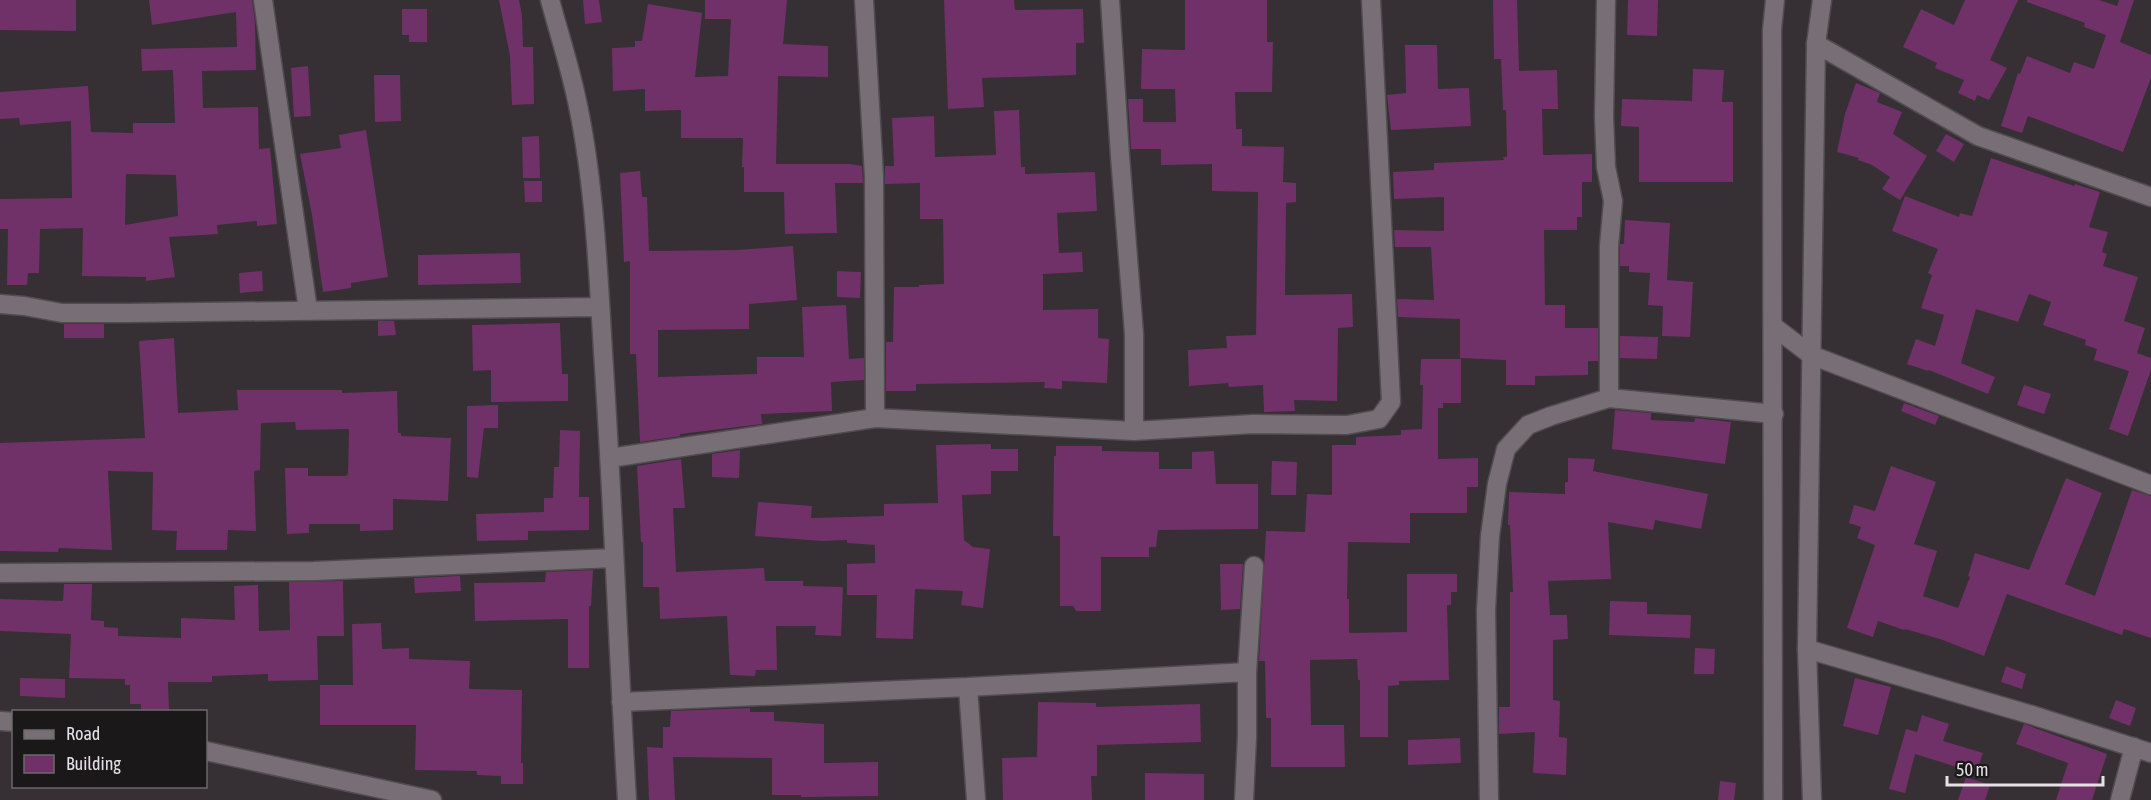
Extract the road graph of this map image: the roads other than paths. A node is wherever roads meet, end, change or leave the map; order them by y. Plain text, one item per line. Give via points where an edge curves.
1 (263, 0) edge
2 (550, 0) edge
3 (864, 0) edge
4 (1110, 0) edge
5 (1371, 0) edge
6 (1606, 0) edge
7 (1775, 0) edge
8 (1822, 0) edge
9 (1816, 44) junction
10 (2151, 197) edge
11 (0, 304) edge
12 (600, 307) junction
13 (308, 310) junction
14 (1773, 326) junction
15 (1811, 355) junction
16 (1608, 398) junction
17 (1774, 414) junction
18 (875, 418) junction
19 (1134, 431) junction
20 (610, 458) junction
21 (2151, 485) edge
22 (614, 558) junction
23 (1254, 566) dead end
24 (0, 573) edge
25 (1807, 649) junction
26 (1246, 672) junction
27 (968, 687) junction
28 (621, 702) junction
29 (2142, 750) edge
30 (207, 751) edge
31 (432, 800) edge
32 (627, 800) edge
33 (976, 800) edge
34 (1244, 800) edge
35 (1489, 800) edge
36 (1773, 800) edge
37 (1812, 800) edge
38 (2120, 800) edge

1 - 13 street
2 - 12 street via 583,138
3 - 18 street via 874,176
4 - 19 street via 1134,334
5 - 19 street via 1391,402 1379,419 1347,425 1254,424
6 - 16 street via 1604,117 1606,167 1613,201
7 - 14 street
8 - 9 street
9 - 10 street via 1978,136
9 - 15 street
11 - 13 street via 62,313
12 - 13 street
12 - 20 street
14 - 15 street
14 - 17 street
15 - 21 street
15 - 25 street
16 - 17 street
16 - 35 street via 1528,425 1506,449 1490,536 1486,610
17 - 36 street
18 - 19 street
18 - 20 street
20 - 22 street
22 - 24 street via 314,571
22 - 28 street
23 - 26 street
25 - 29 street
25 - 37 street
26 - 27 street
26 - 34 street
27 - 28 street
27 - 33 street
28 - 32 street
29 - 38 street
30 - 31 street

